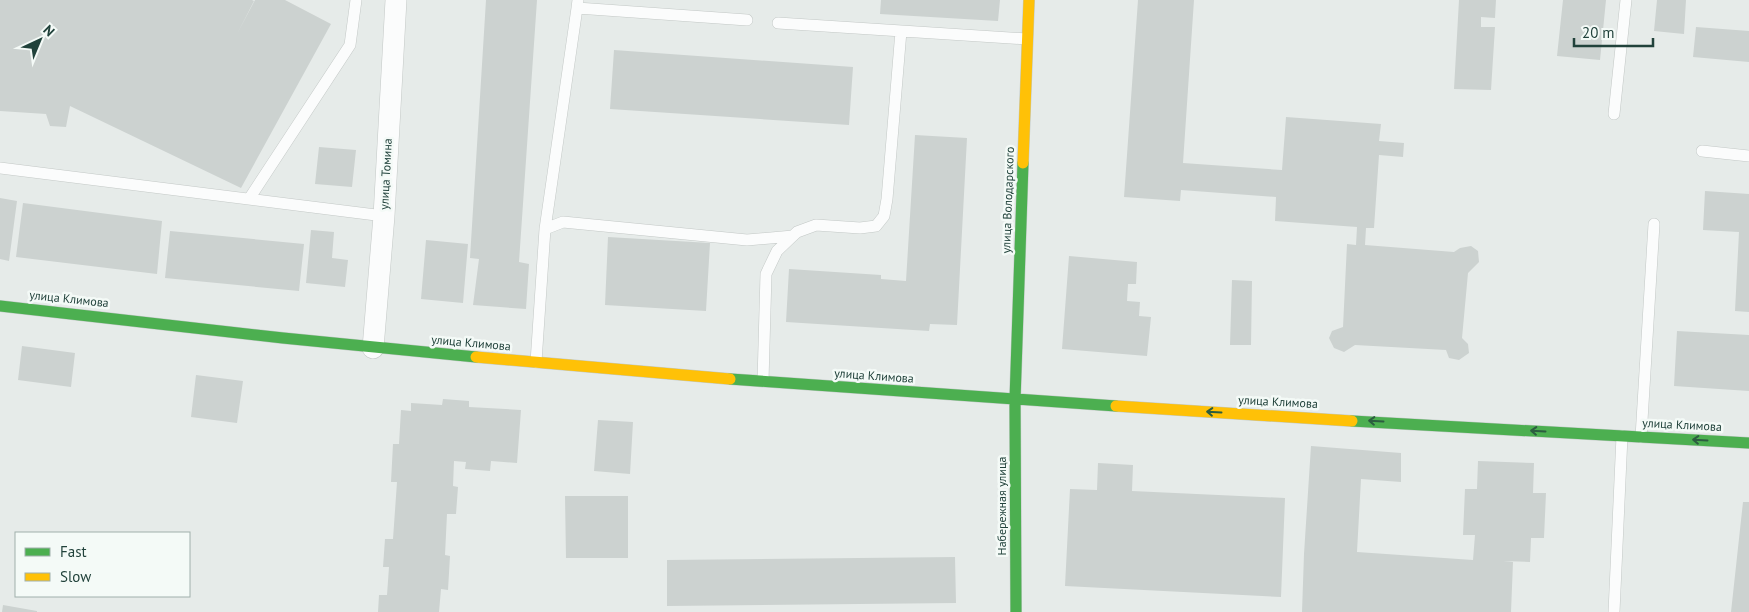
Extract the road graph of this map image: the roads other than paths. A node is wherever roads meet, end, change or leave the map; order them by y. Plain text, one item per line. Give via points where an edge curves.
1 (356, 0) edge
2 (396, 0) edge
3 (1029, 0) edge
4 (1626, 0) edge
5 (578, 4) edge
6 (747, 20) dead end
7 (778, 23) dead end
8 (901, 31) junction
9 (1026, 39) junction
10 (1614, 114) dead end
11 (1702, 151) dead end
12 (1749, 156) edge
13 (0, 168) edge
14 (249, 199) junction
15 (384, 216) junction
16 (1654, 224) dead end
17 (545, 229) junction
18 (793, 236) junction
19 (0, 306) edge
20 (373, 348) junction
21 (536, 362) junction
22 (763, 382) junction
23 (1015, 400) junction
24 (1622, 436) junction
25 (1641, 437) junction
26 (1749, 443) edge
27 (1016, 612) edge
28 (1614, 612) edge

1 - 14 lane via 350,44
2 - 15 street, улица Томина
3 - 9 street, улица Володарского
4 - 10 lane
5 - 6 lane
5 - 17 lane
7 - 8 lane
8 - 9 lane
8 - 18 lane via 884,216 876,226 816,225
9 - 23 street, улица Володарского
11 - 12 lane
13 - 14 lane
14 - 15 lane
15 - 20 street, улица Томина
16 - 25 lane
17 - 18 lane via 563,222 747,240
17 - 21 lane
18 - 22 lane via 777,251 766,274
19 - 20 street, улица Климова
20 - 21 street, улица Климова
21 - 22 street, улица Климова
22 - 23 street, улица Климова
24 -> 23 street, улица Климова
23 - 27 street, Набережная улица
24 - 25 street, улица Климова
24 - 28 lane
26 -> 25 street, улица Климова

